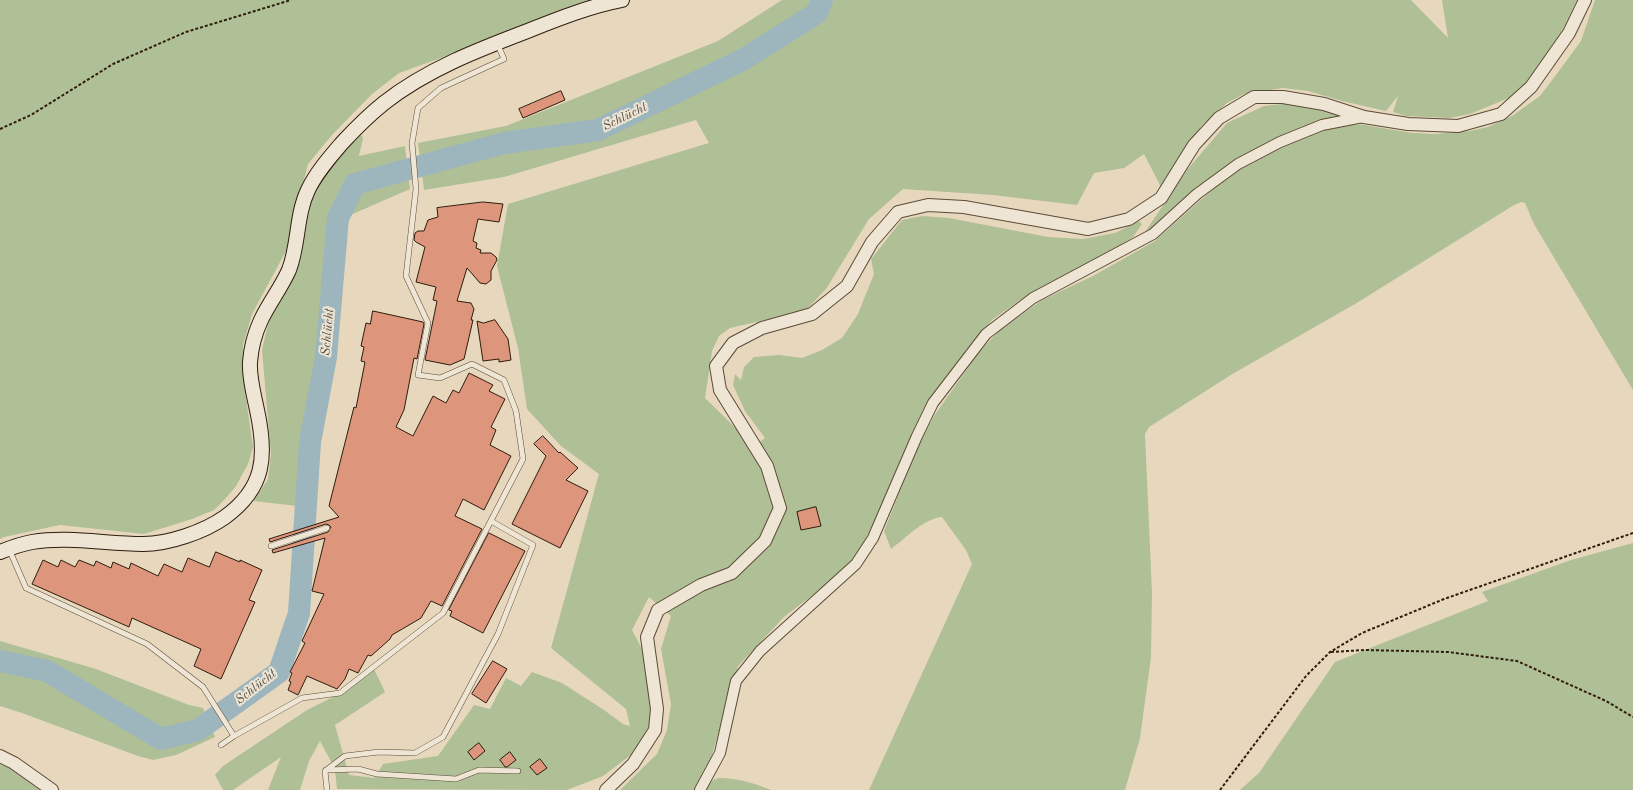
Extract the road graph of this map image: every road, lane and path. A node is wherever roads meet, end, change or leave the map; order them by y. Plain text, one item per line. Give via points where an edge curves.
1 (291, 0) edge
2 (622, 0) edge
3 (1585, 0) edge
4 (497, 42) junction
5 (1364, 117) junction
6 (0, 129) edge
7 (491, 521) junction
8 (327, 528) dead end
9 (1633, 533) edge
10 (271, 546) dead end
11 (4, 551) edge
12 (1330, 652) junction
13 (1633, 718) edge
14 (234, 736) junction
15 (221, 746) dead end
16 (0, 756) edge
17 (325, 770) junction
18 (518, 771) dead end
19 (52, 790) edge
20 (327, 790) edge
21 (606, 790) edge
22 (700, 790) edge
23 (1220, 790) edge

1 - 6 path via 186,32 113,64 31,115
2 - 4 main road via 574,13
3 - 5 street via 1569,34 1531,87 1501,114 1458,126 1408,124
4 - 7 lane via 504,59 441,88 418,108 412,143 416,189 406,276 428,323 418,375 440,378 472,364 504,380 516,411 523,459
4 - 11 main road via 447,65 383,103 337,149 308,190 289,269 278,293 261,319 254,338 250,364 263,450 259,473 245,500 224,518 196,532 171,540 145,544 64,539 31,542
5 - 21 street via 1324,104 1283,97 1254,97 1219,118 1194,145 1161,198 1129,219 1088,229 964,207 928,205 898,212 872,242 847,286 812,314 762,328 733,343 716,366 720,390 767,466 780,508 765,541 732,573 701,584 658,610 647,637 657,709 655,730 633,764
5 - 22 street via 1322,125 1280,142 1238,164 1197,194 1153,234 1032,298 986,334 933,403 916,436 873,538 856,564 760,651 736,681 720,753
7 - 14 lane via 443,613 340,693 302,698
7 - 17 lane via 533,544 498,634 443,737 415,753 379,752 345,756
8 - 10 lane
9 - 12 path via 1444,600 1362,633
11 - 14 lane via 26,588 147,644 203,687
12 - 13 path via 1448,652 1517,661 1606,701
12 - 23 path via 1306,676
14 - 15 lane
16 - 19 street
17 - 18 lane via 358,769 377,774 456,779 479,770
17 - 20 lane

